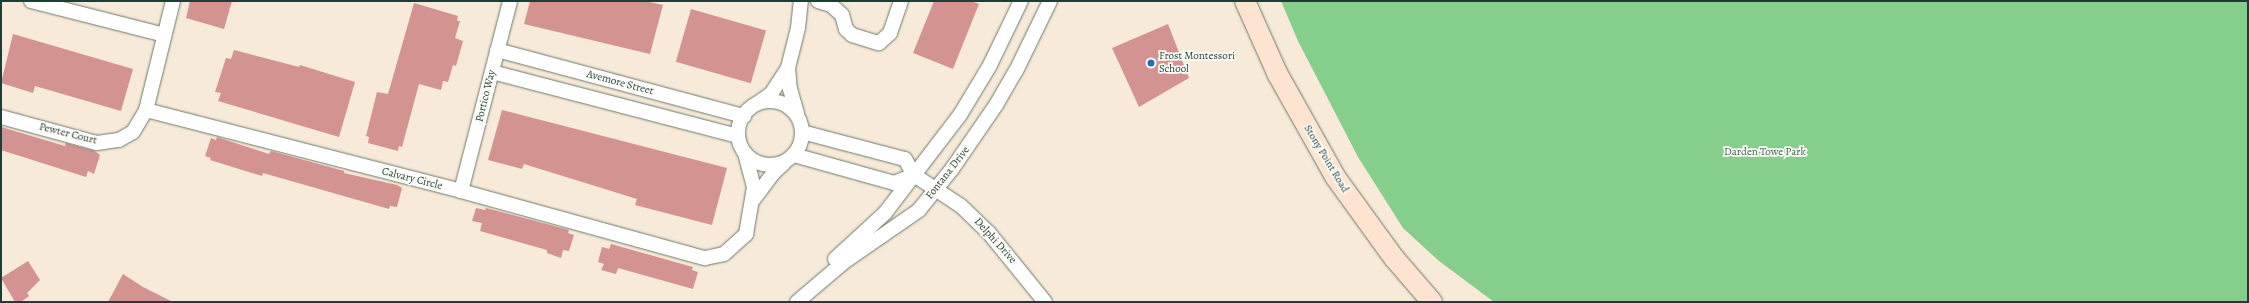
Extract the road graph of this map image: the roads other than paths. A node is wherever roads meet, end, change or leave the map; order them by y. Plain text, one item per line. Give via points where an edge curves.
1 (31, 1) edge
2 (173, 1) edge
3 (510, 1) edge
4 (801, 1) edge
5 (818, 1) edge
6 (901, 1) edge
7 (1021, 1) edge
8 (1050, 1) edge
9 (1246, 1) edge
10 (164, 35) junction
11 (497, 50) junction
12 (788, 68) junction
13 (492, 72) junction
14 (758, 103) junction
15 (146, 110) junction
16 (744, 116) junction
17 (798, 116) junction
18 (1, 117) edge
19 (802, 132) junction
20 (738, 136) junction
21 (745, 153) junction
22 (790, 158) junction
23 (914, 175) junction
24 (936, 189) junction
25 (461, 191) junction
26 (753, 201) junction
27 (800, 298) edge
28 (1045, 302) edge
29 (1432, 302) edge

1 - 10 street
2 - 10 street
3 - 11 street, Portico Way
4 - 12 street via 798,28
5 - 6 street via 831,5 842,15 846,29 852,35 879,43 890,34
7 - 23 street via 990,65 960,115
8 - 24 street, Fontana Drive via 996,105
9 - 29 main road, Stony Point Road via 1277,73 1336,178 1394,258
10 - 15 street
11 - 13 street, Portico Way
11 - 16 street, Avemore Street
12 - 14 street via 770,94
12 - 17 street via 790,89
13 - 20 street, Avemore Street
13 - 25 street, Portico Way
14 - 16 street
14 - 17 street via 776,101 786,104
15 - 18 street, Pewter Court via 133,132 119,140 97,143
15 - 25 street, Calvary Circle
16 - 20 street
17 - 19 street
19 - 22 street via 802,141
19 - 23 street via 905,159
20 - 21 street
21 - 22 street via 760,164 771,166
21 - 26 street, Calvary Circle via 751,169
22 - 23 street via 894,183
22 - 26 street, Calvary Circle via 773,172
23 - 24 street
23 - 27 street via 885,213 820,274
24 - 27 street, Fontana Drive via 919,210 844,262
24 - 28 street, Delphi Drive via 961,206 989,233
25 - 26 street, Calvary Circle via 705,258 724,254 746,234

